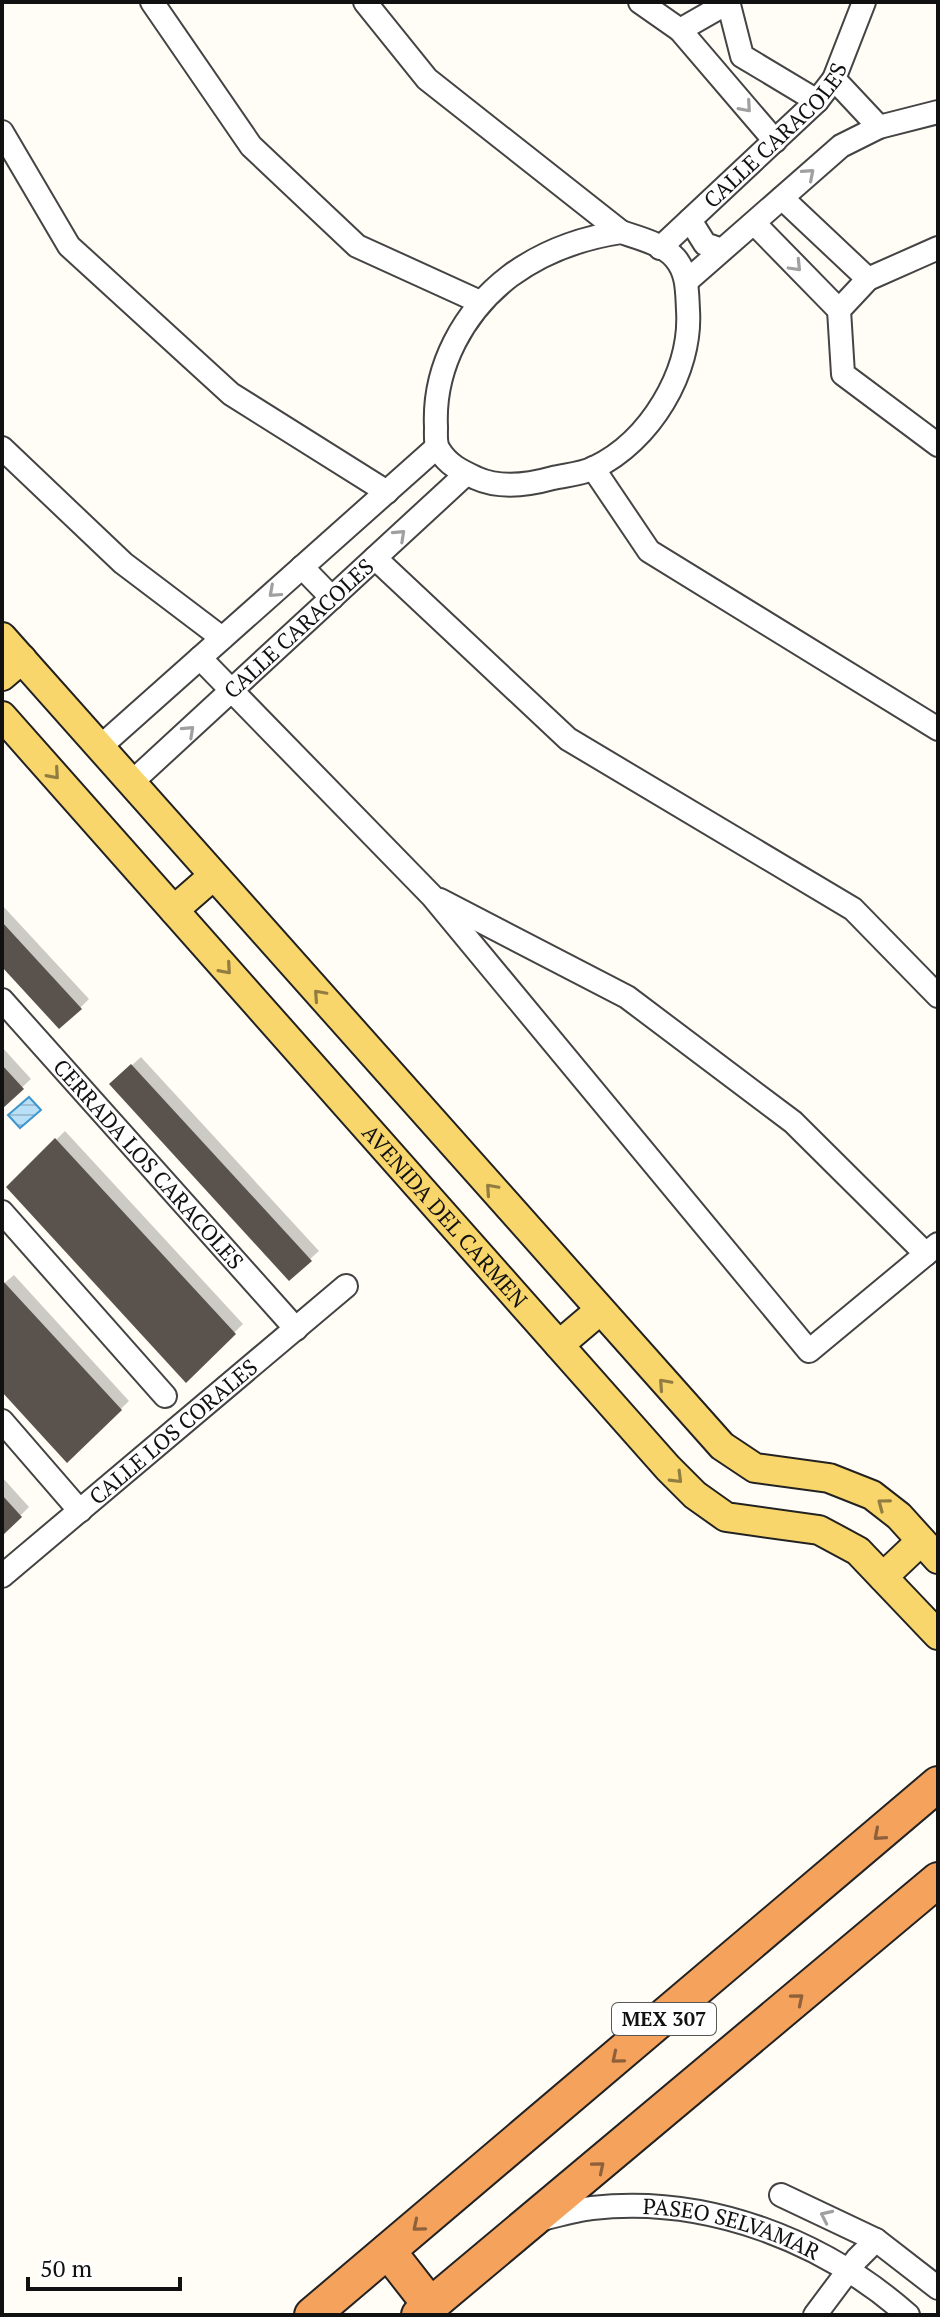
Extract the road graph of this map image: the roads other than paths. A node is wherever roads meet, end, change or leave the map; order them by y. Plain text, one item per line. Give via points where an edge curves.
1 (152, 2) edge
2 (365, 2) edge
3 (640, 2) edge
4 (864, 2) edge
5 (729, 3) edge
6 (680, 30) junction
7 (742, 56) junction
8 (720, 76) junction
9 (834, 79) junction
10 (817, 101) junction
11 (938, 112) edge
12 (879, 127) junction
13 (2, 132) edge
14 (775, 141) junction
15 (782, 198) junction
16 (690, 220) junction
17 (754, 223) junction
18 (621, 232) junction
19 (660, 248) junction
20 (938, 248) edge
21 (722, 250) junction
22 (868, 279) junction
23 (687, 281) junction
24 (480, 302) junction
25 (839, 310) junction
26 (938, 445) edge
27 (437, 447) junction
28 (2, 448) edge
29 (593, 468) junction
30 (466, 474) junction
31 (387, 492) junction
32 (375, 558) junction
33 (302, 567) junction
34 (332, 598) junction
35 (2, 637) edge
36 (222, 638) junction
37 (200, 658) junction
38 (12, 668) edge
39 (231, 692) junction
40 (2, 716) edge
41 (938, 729) edge
42 (100, 747) junction
43 (131, 783) junction
44 (213, 876) junction
45 (432, 896) junction
46 (174, 910) junction
47 (938, 996) edge
48 (2, 1000) edge
49 (2, 1212) edge
50 (932, 1249) edge
51 (346, 1286) dead end
52 (599, 1311) junction
53 (296, 1329) junction
54 (559, 1345) junction
55 (165, 1396) dead end
56 (2, 1421) edge
57 (80, 1511) junction
58 (930, 1550) edge
59 (2, 1576) edge
60 (883, 1577) junction
61 (938, 1635) edge
62 (938, 1784) edge
63 (938, 1880) edge
64 (781, 2195) dead end
65 (535, 2221) junction
66 (876, 2240) junction
67 (388, 2251) junction
68 (849, 2270) junction
69 (938, 2288) edge
70 (425, 2310) edge
71 (312, 2315) edge
72 (815, 2315) edge
73 (908, 2315) edge

1 - 24 street via 251,146 357,246
2 - 18 street via 427,79
3 - 6 street
4 - 9 street, CALLE CARACOLES
5 - 6 street
5 - 7 street
6 - 8 street
7 - 8 street
7 - 10 street
8 -> 14 street
9 - 10 street, CALLE CARACOLES
9 - 12 street
10 - 14 street, CALLE CARACOLES
11 - 12 street, CALLE CARACOLES
15 -> 12 street, CALLE CARACOLES via 841,146
13 - 31 street via 69,246 231,394
14 - 16 street, CALLE CARACOLES
15 - 17 street, CALLE CARACOLES
15 - 22 street
16 - 19 street, CALLE CARACOLES
16 - 21 street via 705,244
17 - 21 street, CALLE CARACOLES
17 -> 25 street
18 - 19 street
18 - 24 street via 582,238 545,255
19 - 23 street via 675,258
20 - 22 street
21 - 23 street, CALLE CARACOLES
22 - 25 street
23 - 29 street via 689,318 682,360 664,402 634,441
24 - 27 street via 457,336 441,375
25 - 26 street via 843,374
27 - 30 street
27 - 31 street, CALLE CARACOLES
28 - 36 street via 123,563
29 - 30 street via 540,482 493,486
29 - 41 street via 649,551
32 -> 30 street, CALLE CARACOLES
31 - 33 street, CALLE CARACOLES
32 - 34 street, CALLE CARACOLES
32 - 47 street via 568,739 853,909
33 - 34 street
33 -> 36 street, CALLE CARACOLES
34 - 39 street, CALLE CARACOLES
35 - 38 main road
36 - 37 street, CALLE CARACOLES
37 - 39 street
37 - 42 street, CALLE CARACOLES
38 - 42 main road
43 -> 39 street, CALLE CARACOLES
39 - 45 street
40 -> 46 main road, AVENIDA DEL CARMEN
42 - 43 main road
43 - 44 main road
44 - 46 main road
52 -> 44 main road
45 - 50 street via 627,997 793,1122
45 - 50 street via 809,1351
46 -> 54 main road, AVENIDA DEL CARMEN
48 - 53 street, CERRADA LOS CARACOLES
49 - 55 street
51 - 53 street, CALLE LOS CORALES
52 - 54 main road
58 -> 52 main road via 872,1495 829,1478 755,1468 722,1446
53 - 57 street, CALLE LOS CORALES
54 -> 60 main road, AVENIDA DEL CARMEN via 695,1495 726,1517 819,1530 858,1551
56 - 57 street
57 - 59 street, CALLE LOS CORALES
58 - 60 main road
60 - 61 main road, AVENIDA DEL CARMEN
62 -> 67 highway, MEX 307
65 -> 63 highway, MEX 307
66 -> 64 street, PASEO SELVAMAR
65 - 68 street, PASEO SELVAMAR via 592,2208 667,2209 733,2219 784,2235
65 - 70 highway, MEX 307
66 - 68 street
66 - 69 street, PASEO SELVAMAR
67 - 70 highway
67 - 71 highway, MEX 307
68 - 72 street
68 - 73 street, PASEO SELVAMAR

